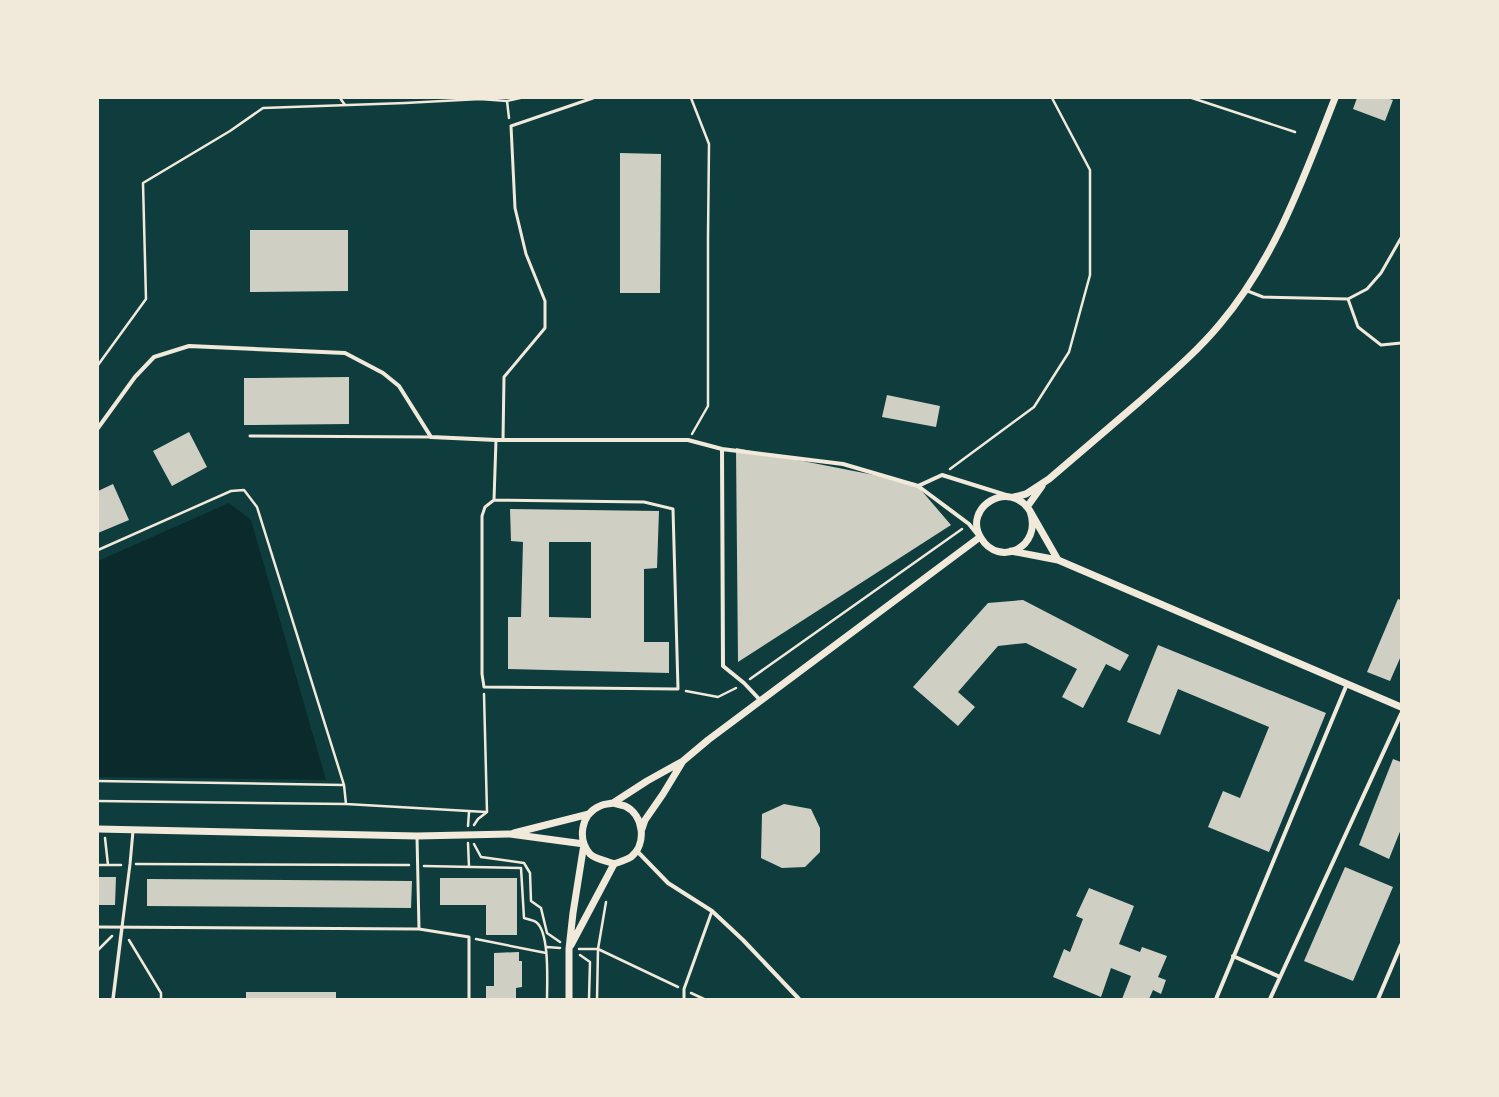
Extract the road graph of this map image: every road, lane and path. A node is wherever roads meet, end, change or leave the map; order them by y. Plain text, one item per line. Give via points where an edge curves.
1 (340, 98) edge
2 (520, 98) edge
3 (593, 98) edge
4 (692, 98) edge
5 (1052, 98) edge
6 (1192, 98) edge
7 (1335, 98) edge
8 (507, 101) junction
9 (346, 105) junction
10 (511, 126) junction
11 (1295, 132) dead end
12 (1401, 238) edge
13 (1245, 290) junction
14 (1348, 299) junction
15 (1401, 343) edge
16 (98, 365) edge
17 (98, 428) edge
18 (250, 436) dead end
19 (431, 437) junction
20 (496, 440) junction
21 (503, 440) junction
22 (688, 440) junction
23 (722, 449) junction
24 (942, 475) junction
25 (1049, 479) junction
26 (918, 486) junction
27 (1012, 497) junction
28 (494, 500) junction
29 (1028, 509) junction
30 (969, 524) junction
31 (980, 538) junction
32 (98, 550) edge
33 (1011, 551) junction
34 (1058, 560) junction
35 (744, 683) junction
36 (1347, 684) junction
37 (484, 687) junction
38 (678, 690) junction
39 (761, 701) junction
40 (1401, 707) edge
41 (1401, 714) edge
42 (683, 761) junction
43 (98, 781) edge
44 (344, 785) junction
45 (98, 801) edge
46 (613, 803) junction
47 (346, 804) junction
48 (487, 812) junction
49 (589, 814) junction
50 (101, 829) edge
51 (642, 829) junction
52 (133, 831) junction
53 (468, 834) junction
54 (510, 834) junction
55 (417, 836) junction
56 (584, 844) junction
57 (636, 850) junction
58 (130, 864) junction
59 (614, 864) junction
60 (98, 865) edge
61 (108, 865) junction
62 (419, 865) junction
63 (608, 895) dead end
64 (712, 911) junction
65 (98, 927) edge
66 (122, 927) junction
67 (419, 929) junction
68 (469, 937) junction
69 (1401, 945) edge
70 (547, 947) junction
71 (569, 949) junction
72 (598, 949) junction
73 (98, 950) edge
74 (546, 953) junction
75 (1234, 956) junction
76 (1280, 977) junction
77 (684, 989) junction
78 (113, 999) edge
79 (161, 999) edge
80 (469, 999) edge
81 (547, 999) edge
82 (569, 999) edge
83 (589, 999) edge
84 (597, 999) edge
85 (684, 999) edge
86 (704, 999) edge
87 (799, 999) edge
88 (1216, 999) edge
89 (1270, 999) edge
90 (1378, 999) edge

1 - 9 path
2 - 8 path
3 - 10 lane
4 - 22 path via 709,144 708,406
5 - 24 path via 1090,170 1090,275 1069,352 1034,407
6 - 11 path
7 - 13 street via 1283,223
8 - 9 path via 480,99
8 - 10 path
9 - 16 path via 263,108 230,131 143,183 146,299
10 - 21 lane via 515,208 526,254 545,301 544,328 504,377
12 - 14 lane via 1381,273 1367,289
13 - 14 lane via 1264,297
13 - 25 street via 1221,323 1183,363
14 - 15 lane via 1358,327 1381,345
17 - 19 street via 135,377 154,357 189,346 345,353 383,373 400,386
18 - 19 lane
19 - 20 street
20 - 21 street
20 - 28 lane
21 - 22 street
22 - 23 street
23 - 26 street via 843,464
23 - 35 street via 723,666
24 - 26 street
24 - 27 street
25 - 27 street via 1026,494
25 - 29 street via 1032,498
26 - 30 street
27 - 29 street
27 - 31 street via 1002,496 985,504 977,520
28 - 37 lane via 485,507 482,516
28 - 38 lane via 644,502 673,510
29 - 33 street via 1033,525 1028,539 1018,549
29 - 34 street
30 - 31 street
30 - 35 path
31 - 33 street via 993,550
31 - 39 street
32 - 44 path via 231,491 244,490 257,507
33 - 34 street
34 - 36 street
35 - 38 path via 718,697
35 - 39 street
36 - 40 street
36 - 75 street
37 - 38 lane
37 - 48 path
39 - 42 street
41 - 76 street
42 - 46 street
42 - 51 street
43 - 44 path
44 - 47 path
45 - 47 path
46 - 49 street via 600,806
46 - 51 street via 629,808
47 - 48 path
48 - 53 path via 478,819
49 - 54 street
49 - 56 street via 582,832
50 - 52 street
50 - 61 path
51 - 57 street via 640,844
52 - 55 street
52 - 58 lane
53 - 54 street
53 - 55 street
53 - 71 path via 481,857 524,863 530,873 532,901 541,908 547,933
54 - 56 street
55 - 62 lane
56 - 59 street via 591,855
56 - 71 street
57 - 59 street via 631,856
57 - 64 street via 668,883
58 - 61 path
58 - 62 path
58 - 66 lane
59 - 71 street
60 - 61 path
62 - 67 lane
62 - 70 path via 521,868 524,918 539,925
63 - 72 path
64 - 77 lane
64 - 87 street
65 - 66 lane
66 - 67 lane
66 - 73 path
66 - 78 street
66 - 79 path via 161,993
67 - 68 lane
68 - 74 path
68 - 80 lane
69 - 90 street
70 - 71 path
70 - 74 path
71 - 72 path
71 - 82 street
71 - 83 path via 590,962
72 - 77 path
72 - 84 path
74 - 81 path
75 - 76 street
75 - 88 street
76 - 89 street
77 - 85 lane
77 - 86 path

